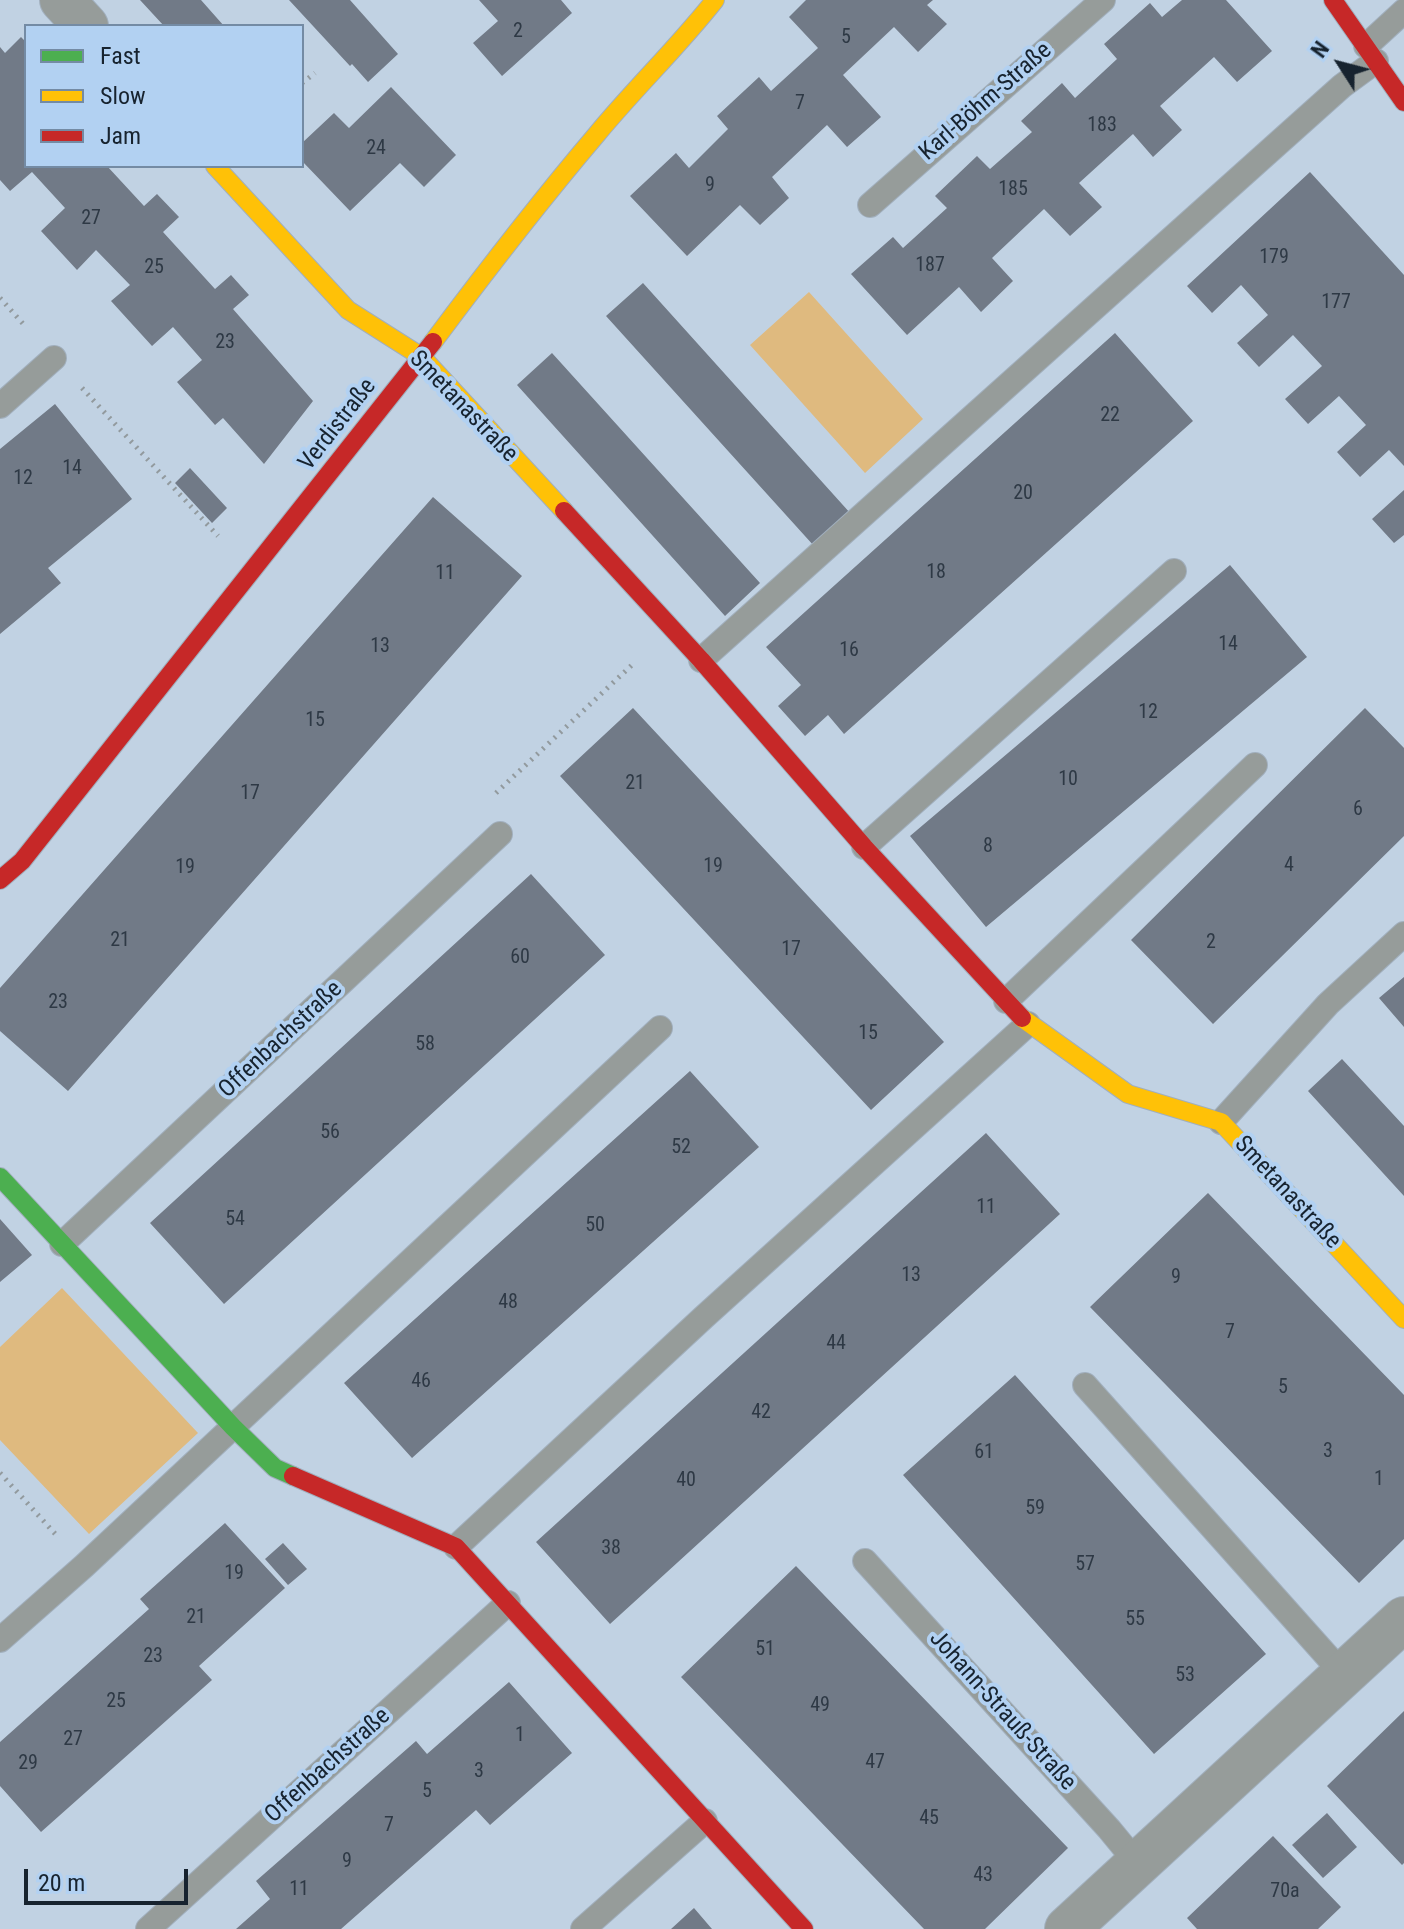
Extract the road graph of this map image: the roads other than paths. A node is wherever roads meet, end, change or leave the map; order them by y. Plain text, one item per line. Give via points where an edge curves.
1 (62, 0) edge
2 (715, 0) edge
3 (1103, 0) edge
4 (1333, 0) edge
5 (1404, 11) edge
6 (84, 24) edge
7 (1371, 54) junction
8 (1404, 102) edge
9 (217, 168) edge
10 (870, 205) dead end
11 (422, 357) junction
12 (54, 358) road end
13 (0, 406) edge
14 (1174, 571) dead end
15 (701, 660) junction
16 (1255, 765) dead end
17 (500, 834) road end
18 (864, 847) junction
19 (0, 880) edge
20 (1404, 935) edge
21 (1006, 1001) junction
22 (1028, 1024) junction
23 (660, 1028) dead end
24 (1221, 1122) junction
25 (0, 1177) edge
26 (62, 1244) junction
27 (1404, 1319) edge
28 (1085, 1385) dead end
29 (233, 1427) junction
30 (456, 1547) junction
31 (865, 1561) dead end
32 (508, 1603) junction
33 (1404, 1619) edge
34 (0, 1640) edge
35 (1344, 1675) junction
36 (705, 1821) junction
37 (1137, 1863) junction
38 (148, 1929) edge
39 (583, 1929) edge
40 (804, 1929) edge
41 (1067, 1929) edge

1 - 6 street
2 - 11 street, Verdistraße via 501,250
3 - 10 lane, Karl-Böhm-Straße
4 - 7 street
5 - 7 lane
7 - 8 street
7 - 15 lane via 1342,86
9 - 11 street, Smetanastraße via 348,310
11 - 15 street, Smetanastraße
11 - 19 street, Verdistraße via 22,861
12 - 13 lane
14 - 18 lane
15 - 18 street, Smetanastraße
16 - 21 lane
17 - 26 lane, Offenbachstraße
18 - 21 street, Smetanastraße
20 - 24 lane via 1328,1004
21 - 22 street, Smetanastraße
22 - 24 street, Smetanastraße via 1128,1094
22 - 30 lane
23 - 29 lane
24 - 27 street, Smetanastraße
25 - 26 street
26 - 29 street
28 - 35 lane
29 - 30 street via 275,1468
29 - 34 lane
30 - 32 street
31 - 37 lane, Johann-Strauß-Straße
32 - 36 street
32 - 38 lane, Offenbachstraße
33 - 35 street
35 - 37 street
36 - 39 lane
36 - 40 street
37 - 41 street

